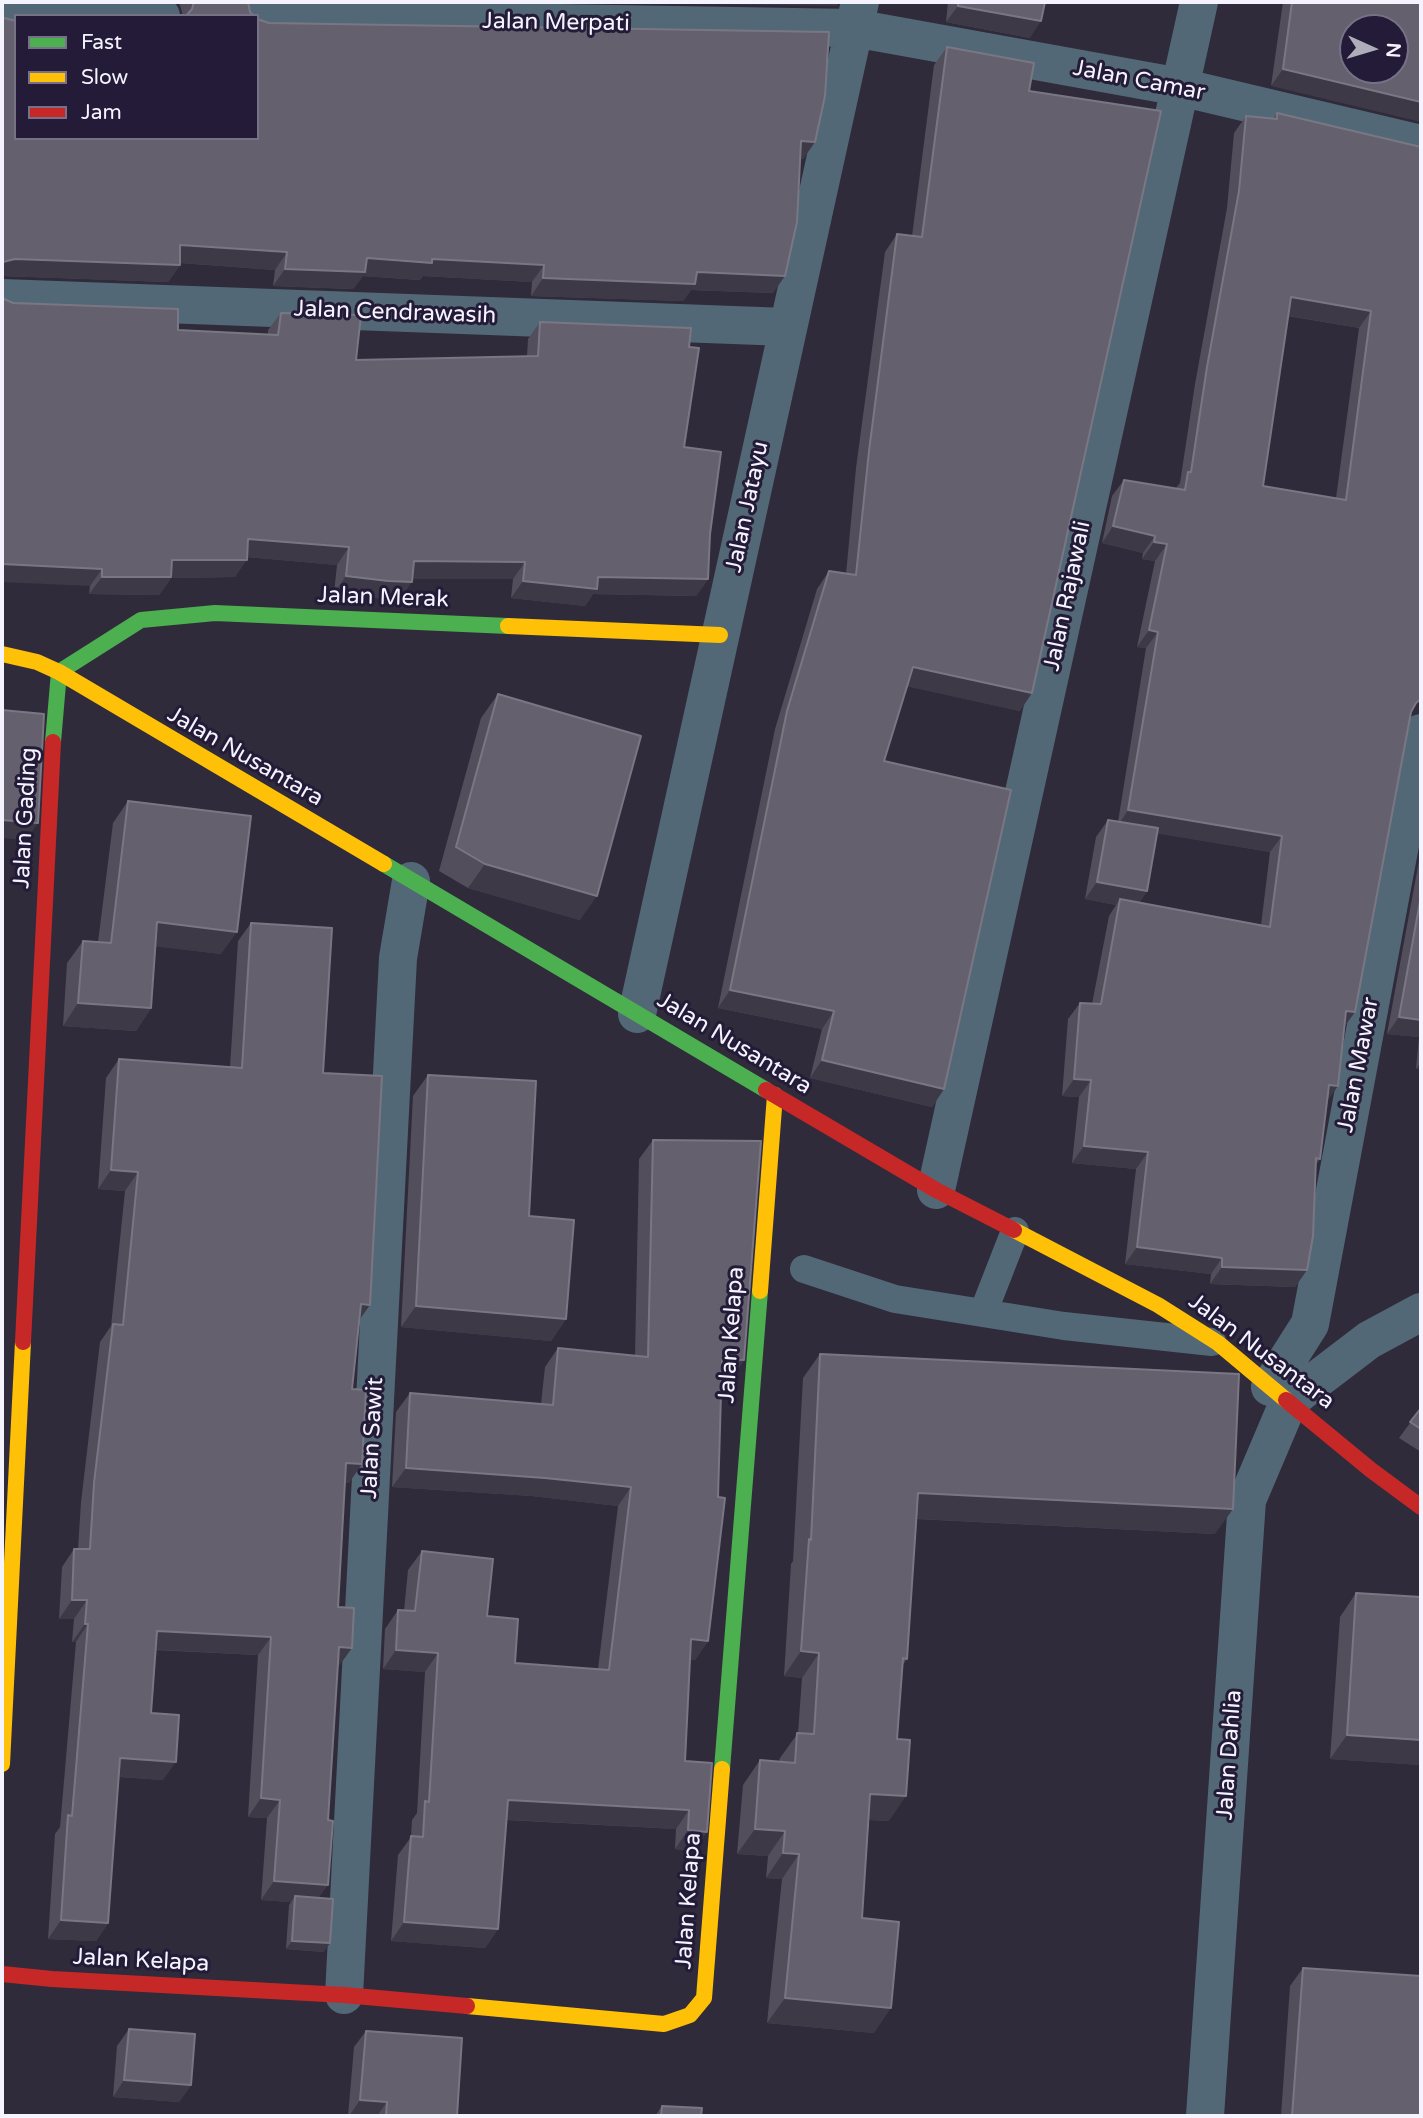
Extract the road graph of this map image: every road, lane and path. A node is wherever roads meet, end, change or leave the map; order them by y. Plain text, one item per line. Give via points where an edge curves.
1 (1199, 2) edge
2 (857, 15) edge
3 (259, 18) edge
4 (1180, 87) junction
5 (1421, 144) edge
6 (2, 298) edge
7 (787, 327) junction
8 (720, 635) junction
9 (2, 654) edge
10 (59, 672) junction
11 (1421, 733) edge
12 (411, 881) junction
13 (637, 1014) junction
14 (775, 1095) junction
15 (936, 1190) junction
16 (1015, 1231) junction
17 (804, 1269) dead end
18 (982, 1312) junction
19 (1421, 1312) edge
20 (1218, 1343) junction
21 (1280, 1394) junction
22 (1421, 1507) edge
23 (2, 1764) edge
24 (2, 1973) edge
25 (344, 1995) junction
26 (1205, 2116) edge

1 - 4 street, Jalan Rajawali
2 - 3 street, Jalan Merpati
2 - 4 street, Jalan Camar
2 - 7 street, Jalan Jatayu
4 - 5 street, Jalan Camar
4 - 15 street, Jalan Rajawali
6 - 7 street, Jalan Cendrawasih
7 - 8 street, Jalan Jatayu
8 - 10 street, Jalan Merak via 215,614 141,620
8 - 13 street, Jalan Jatayu
9 - 10 street, Jalan Nusantara
10 - 12 street, Jalan Nusantara
10 - 23 street, Jalan Gading
11 - 21 street, Jalan Mawar via 1310,1324
12 - 13 street, Jalan Nusantara
12 - 25 street, Jalan Sawit via 398,958
13 - 14 street, Jalan Nusantara
14 - 15 street, Jalan Nusantara
14 - 25 street, Jalan Kelapa via 704,1998 690,2015 664,2024
15 - 16 street, Jalan Nusantara
16 - 18 lane
16 - 20 street, Jalan Nusantara via 1158,1305
17 - 18 lane via 895,1298
18 - 20 lane
19 - 21 street
20 - 21 street, Jalan Nusantara
21 - 22 street, Jalan Nusantara
21 - 26 street, Jalan Dahlia via 1247,1500
24 - 25 street, Jalan Kelapa

